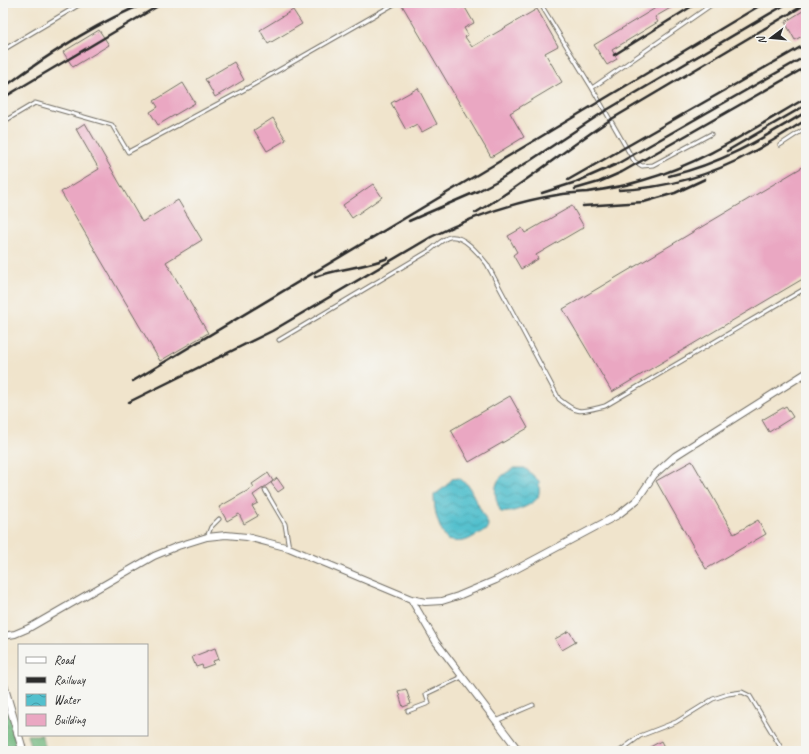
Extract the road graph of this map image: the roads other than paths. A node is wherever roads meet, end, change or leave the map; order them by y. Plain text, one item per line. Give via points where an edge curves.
1 (82, 3) edge
2 (396, 3) edge
3 (540, 3) edge
4 (714, 3) edge
5 (3, 50) edge
6 (592, 88) junction
7 (3, 122) edge
8 (806, 128) edge
9 (711, 134) dead end
10 (780, 145) dead end
11 (806, 288) edge
12 (279, 340) dead end
13 (806, 373) edge
14 (265, 490) dead end
15 (218, 519) dead end
16 (207, 537) junction
17 (289, 548) junction
18 (412, 599) junction
19 (3, 636) edge
20 (462, 677) junction
21 (3, 683) edge
22 (533, 705) dead end
23 (408, 711) dead end
24 (496, 721) junction
25 (18, 734) edge
26 (19, 736) edge
27 (23, 751) edge
28 (518, 751) edge
29 (620, 751) edge
30 (783, 751) edge

1 - 5 lane
2 - 7 lane via 251,86 128,152 112,125 35,103
3 - 6 lane
4 - 6 lane
6 - 9 lane via 634,161 642,166 659,163
8 - 10 lane
11 - 12 lane via 605,406 582,412 571,409 559,399 487,264 459,237 448,237 429,251
13 - 18 street via 675,456 654,475 636,500 618,515 496,580 458,596 425,602
14 - 17 lane via 286,524
15 - 16 lane via 210,527
16 - 17 street via 248,537
16 - 19 street via 154,556 29,628
17 - 18 street
18 - 20 street via 436,642
20 - 23 lane via 426,694 429,703
20 - 24 street
21 - 25 street
22 - 24 lane
24 - 28 street
26 - 27 street
29 - 30 lane via 640,736 676,722 713,699 742,692 750,696

